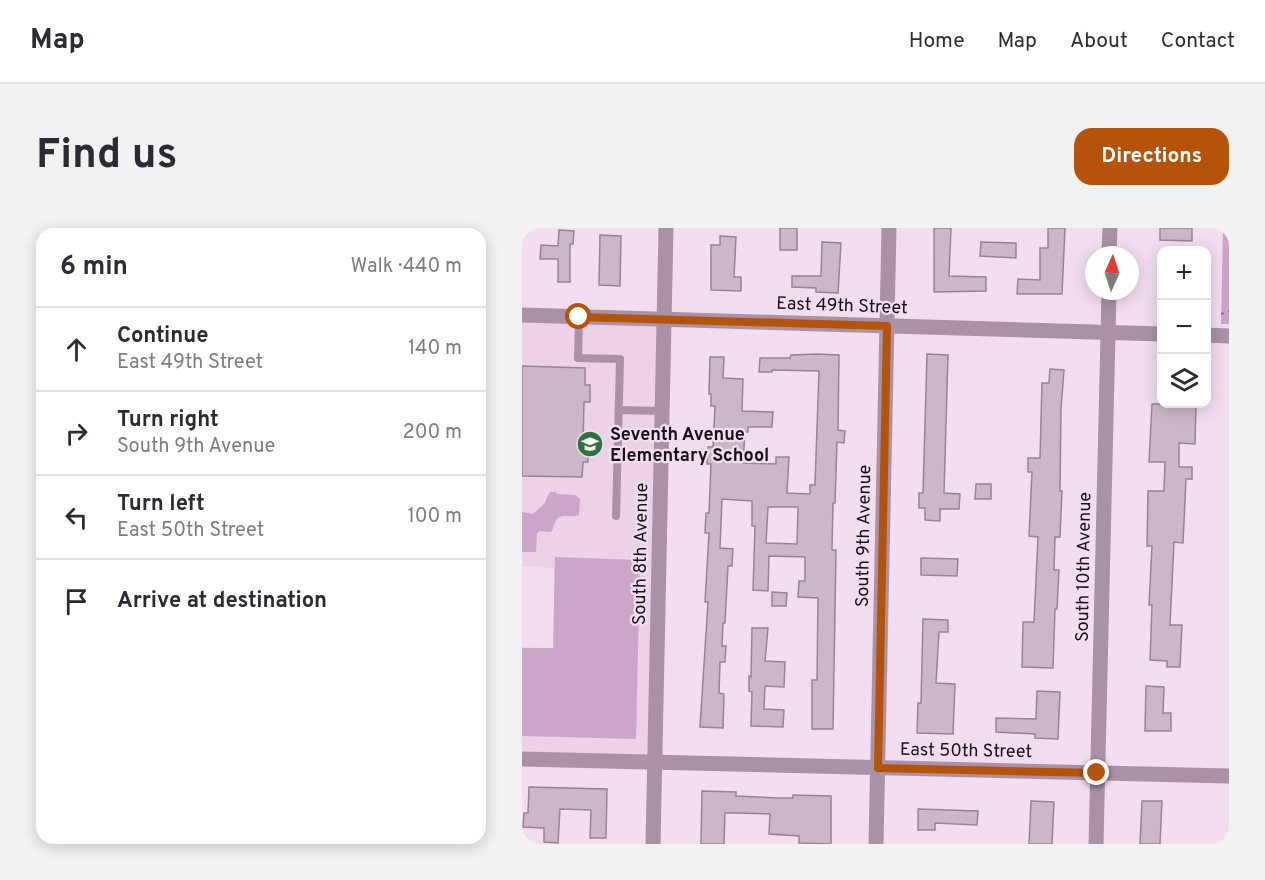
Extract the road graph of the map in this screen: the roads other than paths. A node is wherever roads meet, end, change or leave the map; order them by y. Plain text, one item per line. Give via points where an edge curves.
1 (666, 228) edge
2 (889, 228) edge
3 (1110, 228) edge
4 (1109, 246) edge
5 (1109, 300) edge
6 (522, 315) edge
7 (579, 317) junction
8 (664, 320) junction
9 (887, 326) junction
10 (1108, 332) junction
11 (1157, 334) edge
12 (1211, 335) edge
13 (1229, 336) edge
14 (619, 410) junction
15 (662, 411) junction
16 (616, 516) dead end
17 (522, 759) edge
18 (654, 762) junction
19 (878, 768) junction
20 (1097, 773) junction
21 (1229, 776) edge
22 (653, 844) edge
23 (876, 844) edge
24 (1096, 844) edge

1 - 8 street, South 8th Avenue
2 - 9 street, South 9th Avenue
3 - 4 street
5 - 10 street, South 10th Avenue
6 - 7 street, East 49th Street
7 - 8 street, East 49th Street
7 - 14 lane via 578,358 620,359
8 - 9 street, East 49th Street
8 - 15 street, South 8th Avenue
9 - 10 street, East 49th Street
9 - 19 street, South 9th Avenue
10 - 11 street, East 49th Street
10 - 20 street, South 10th Avenue
12 - 13 street
14 - 15 lane
14 - 16 lane
15 - 18 street, South 8th Avenue
17 - 18 street, East 50th Street
18 - 19 street, East 50th Street
18 - 22 street, South 8th Avenue
19 - 20 street, East 50th Street
19 - 23 street, South 9th Avenue
20 - 21 street, East 50th Street
20 - 24 street, South 10th Avenue

